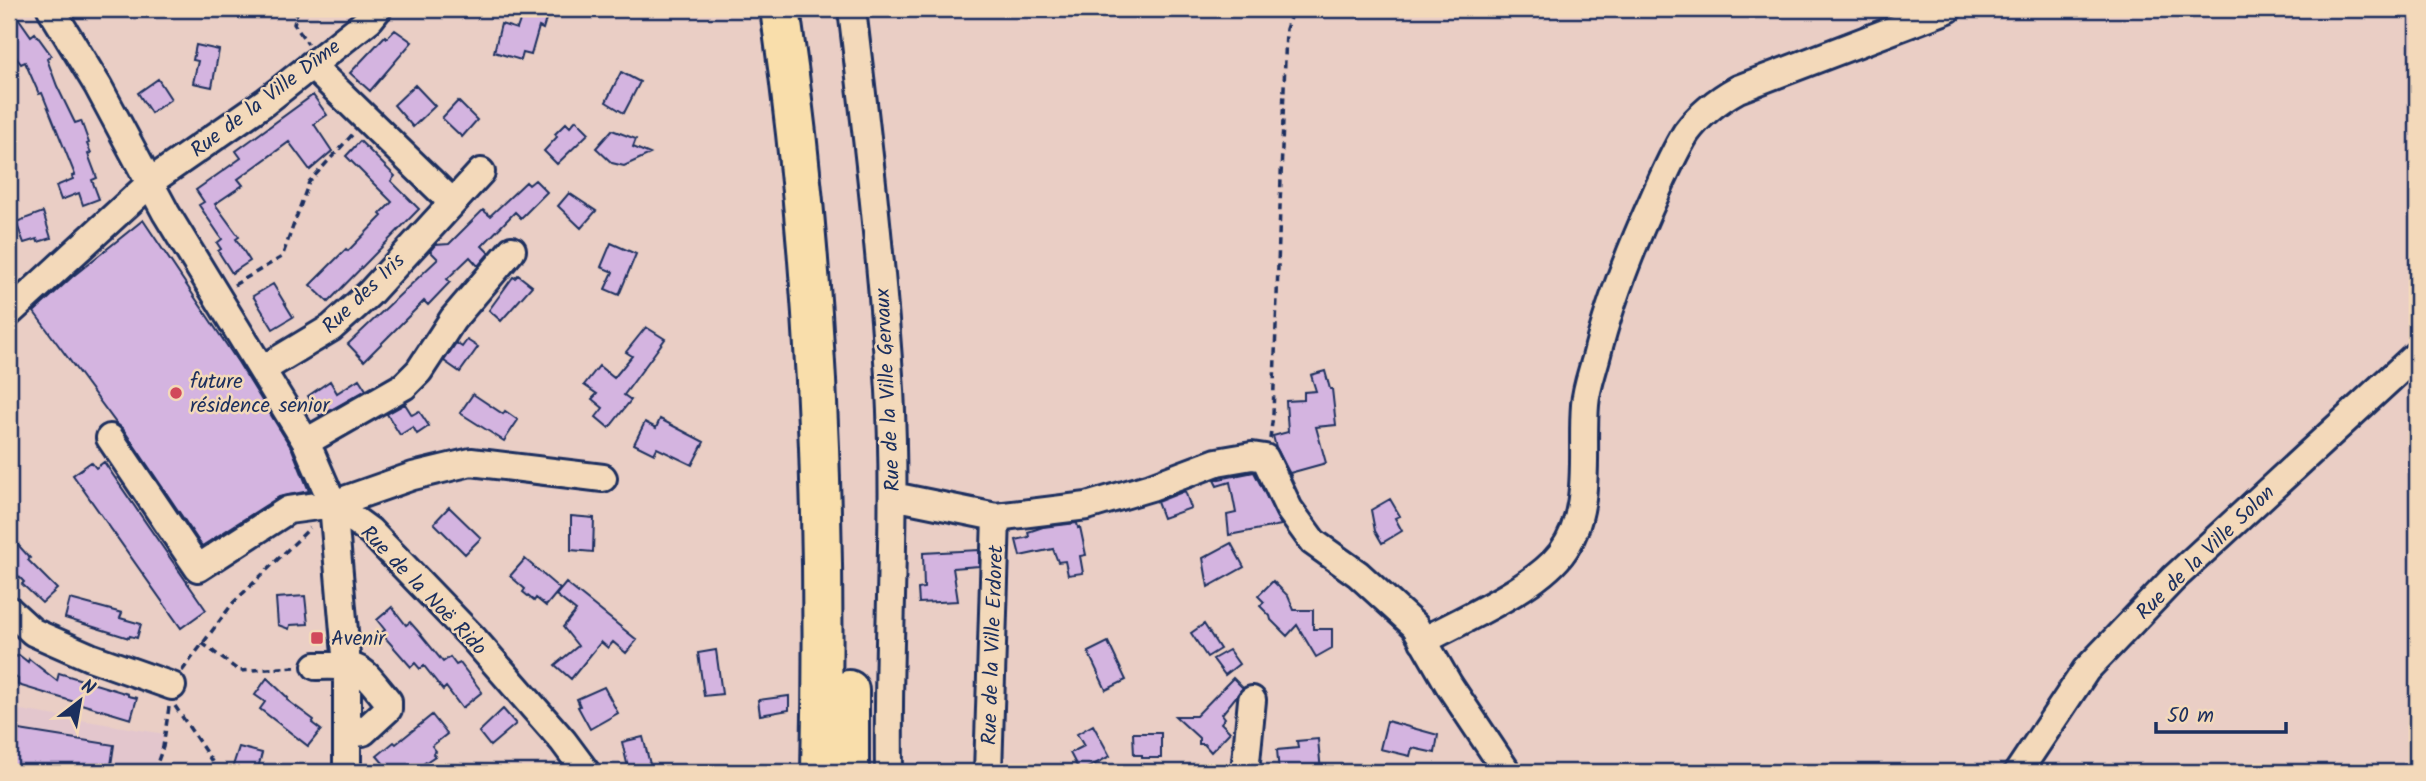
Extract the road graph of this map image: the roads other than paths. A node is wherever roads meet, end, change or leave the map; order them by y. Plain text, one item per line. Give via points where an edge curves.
1 (51, 9) edge
2 (378, 9) edge
3 (780, 9) edge
4 (806, 9) edge
5 (852, 9) edge
6 (1948, 9) edge
7 (311, 65) junction
8 (481, 172) dead end
9 (149, 184) junction
10 (452, 202) junction
11 (512, 250) dead end
12 (9, 313) edge
13 (2417, 354) edge
14 (263, 369) junction
15 (110, 438) dead end
16 (306, 442) junction
17 (603, 478) dead end
18 (893, 496) junction
19 (333, 505) junction
20 (996, 517) junction
21 (9, 610) edge
22 (1423, 641) junction
23 (316, 666) road end
24 (347, 666) junction
25 (172, 686) road end
26 (1252, 700) dead end
27 (348, 734) junction
28 (347, 772) edge
29 (586, 772) edge
30 (821, 772) edge
31 (849, 772) edge
32 (889, 772) edge
33 (988, 772) edge
34 (1245, 772) edge
35 (1507, 772) edge
36 (2018, 772) edge

1 - 9 street
2 - 7 street, Rue de la Ville Dîme
3 - 30 highway via 794,110 816,369 824,592
4 - 31 highway via 824,150 842,372 849,538
5 - 18 street, Rue de la Ville Gervaux via 875,204 890,390
6 - 22 street via 1738,89 1701,116 1672,159 1605,320 1585,402 1582,497 1562,553 1538,578
7 - 9 street, Rue de la Ville Dîme
7 - 10 street
8 - 10 street, Rue des Iris
9 - 12 street, Rue de la Ville Dîme
9 - 14 street
10 - 14 street, Rue des Iris via 369,294 331,328
11 - 16 street via 453,319 412,379
13 - 36 street, Rue de la Ville Solon via 2174,578 2086,670
14 - 16 street
15 - 19 street via 198,568 288,510
16 - 19 street
17 - 19 street via 471,462 413,476
18 - 20 street, Rue de la Ville Erdoret
18 - 32 street, Rue de la Ville Gervaux
19 - 24 street
19 - 29 street, Rue de la Noë Rido via 370,531 473,638
20 - 22 street, Rue de la Ville Erdoret via 1087,506 1217,462 1265,458 1289,509 1313,542 1368,583 1415,626
20 - 33 street, Rue de la Ville Erdoret
21 - 25 street via 33,632
22 - 35 street
23 - 24 street
24 - 27 street
24 - 27 street via 360,668 388,702 388,709 363,732
26 - 34 street
27 - 28 street

